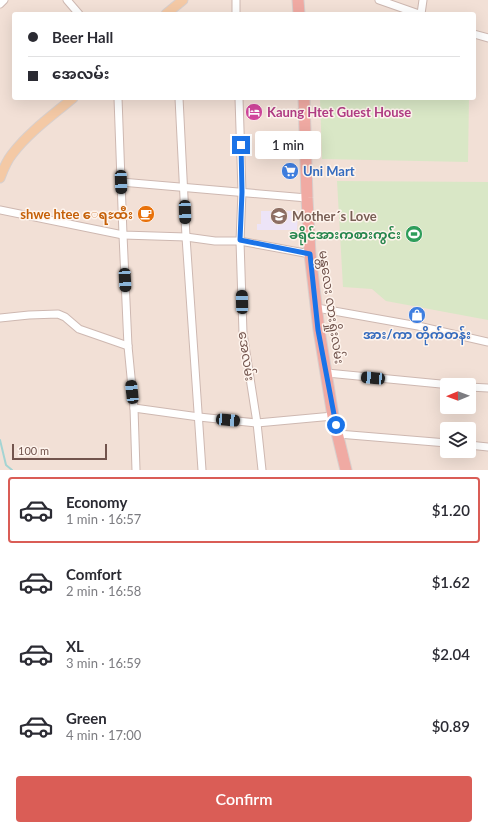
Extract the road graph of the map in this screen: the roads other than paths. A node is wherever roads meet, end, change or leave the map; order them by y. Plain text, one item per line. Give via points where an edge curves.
1 (4, 0) edge
2 (67, 0) edge
3 (183, 0) edge
4 (236, 0) edge
5 (298, 0) edge
6 (379, 0) edge
7 (423, 0) edge
8 (0, 4) edge
9 (77, 12) edge
10 (168, 12) edge
11 (236, 12) edge
12 (299, 12) edge
13 (414, 12) edge
14 (420, 12) edge
15 (476, 35) edge
16 (488, 38) edge
17 (71, 100) edge
18 (118, 100) edge
19 (179, 100) edge
20 (239, 100) edge
21 (304, 100) edge
22 (0, 178) edge
23 (121, 182) junction
24 (184, 187) junction
25 (242, 192) junction
26 (307, 198) junction
27 (0, 210) edge
28 (123, 236) junction
29 (186, 238) junction
30 (240, 240) junction
31 (310, 254) junction
32 (317, 308) junction
33 (0, 318) edge
34 (488, 342) edge
35 (128, 346) junction
36 (326, 373) junction
37 (440, 384) edge
38 (476, 387) edge
39 (488, 388) edge
40 (134, 408) junction
41 (333, 416) junction
42 (199, 417) junction
43 (257, 422) junction
44 (338, 434) junction
45 (440, 442) edge
46 (476, 446) edge
47 (488, 447) edge
48 (136, 470) edge
49 (202, 470) edge
50 (262, 470) edge
51 (346, 470) edge

1 - 8 street
2 - 9 street
3 - 10 main road
4 - 11 street
5 - 12 highway
6 - 13 street
7 - 14 street
15 - 16 street
17 - 22 main road via 12,153
18 - 23 street
19 - 24 street
20 - 25 street, အေလမ်း
21 - 26 highway, မန္တလေး လားရှိုးလမ်း
23 - 24 street
23 - 28 street
24 - 25 street
24 - 29 street
25 - 26 street
25 - 30 street, အေလမ်း
26 - 31 highway, မန္တလေး လားရှိုးလမ်း
27 - 28 street
28 - 29 street
28 - 35 street
29 - 30 street
29 - 42 street
30 - 31 street
30 - 43 street, အေလမ်း via 243,333
31 - 32 highway, မန္တလေး လားရှိုးလမ်း
32 - 34 street via 418,326
32 - 36 highway, မန္တလေး လားရှိုးလမ်း via 318,330
33 - 35 street via 58,314 79,329
35 - 40 street
36 - 37 street
36 - 41 highway, မန္တလေး လားရှိုးလမ်း
38 - 39 street
40 - 42 street
40 - 48 street
41 - 43 street
41 - 44 highway, မန္တလေး လားရှိုးလမ်း
42 - 43 street
42 - 49 street
43 - 50 street, အေလမ်း
44 - 45 street
44 - 51 highway, မန္တလေး လားရှိုးလမ်း
46 - 47 street

